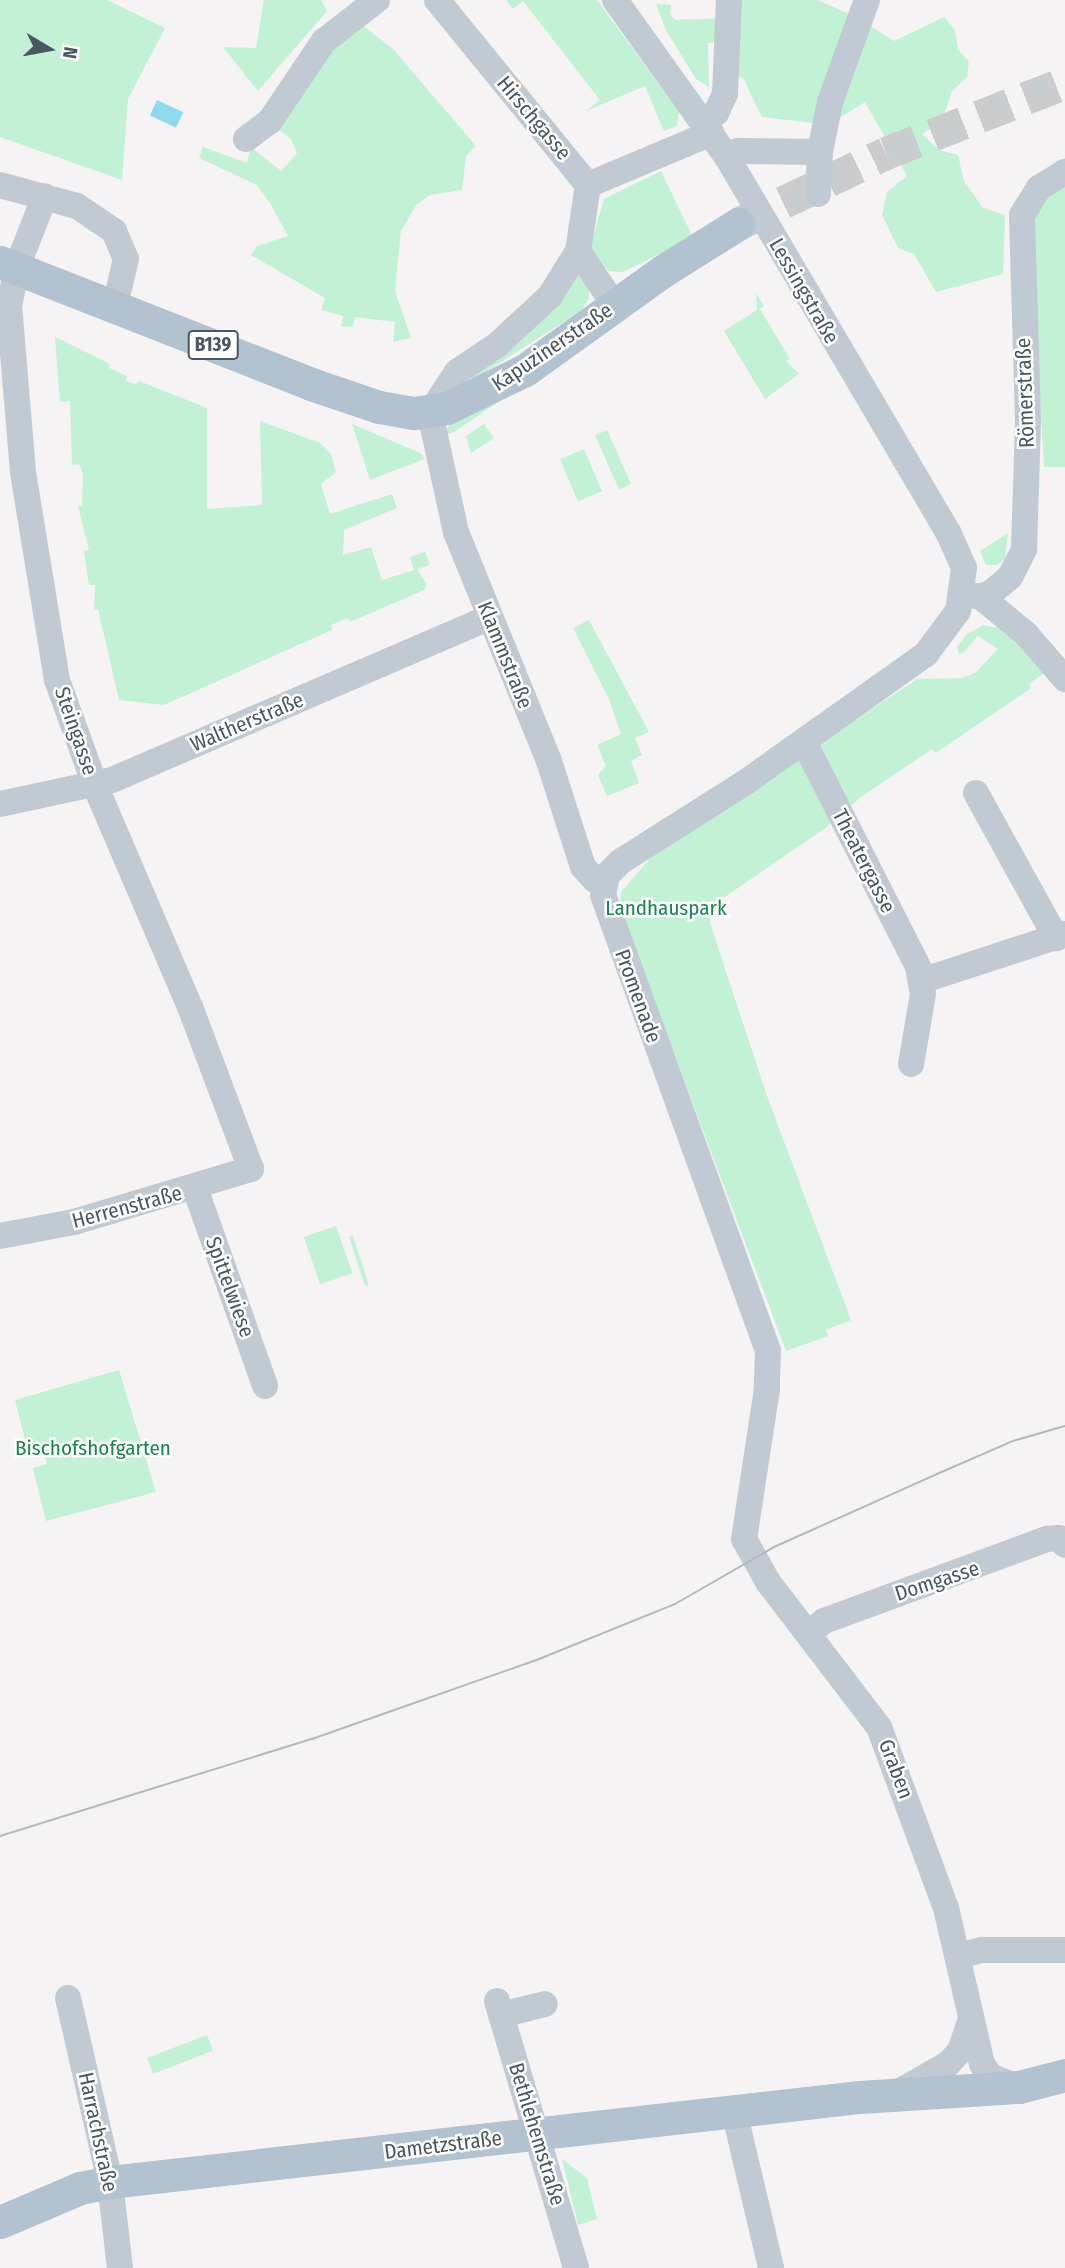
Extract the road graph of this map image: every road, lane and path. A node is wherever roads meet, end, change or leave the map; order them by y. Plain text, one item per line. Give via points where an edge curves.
1 (377, 0) edge
2 (438, 0) edge
3 (615, 0) edge
4 (729, 0) edge
5 (867, 0) edge
6 (708, 127) junction
7 (246, 139) dead end
8 (820, 152) junction
9 (727, 157) junction
10 (1065, 173) edge
11 (588, 185) junction
12 (0, 186) edge
13 (818, 194) dead end
14 (45, 196) junction
15 (738, 224) tunnel mouth
16 (578, 251) junction
17 (8, 265) edge
18 (115, 305) junction
19 (615, 306) junction
20 (430, 413) junction
21 (972, 596) junction
22 (488, 618) junction
23 (1065, 679) edge
24 (804, 742) junction
25 (95, 785) junction
26 (976, 793) dead end
27 (0, 804) edge
28 (605, 883) junction
29 (1060, 936) edge
30 (922, 981) junction
31 (911, 1064) dead end
32 (251, 1169) joint
33 (195, 1188) junction
34 (0, 1236) edge
35 (265, 1386) dead end
36 (1065, 1545) edge
37 (751, 1556) joint
38 (809, 1633) junction
39 (1065, 1950) edge
40 (959, 1956) junction
41 (68, 1998) dead end
42 (545, 2004) dead end
43 (971, 2017) junction
44 (1065, 2076) edge
45 (1018, 2087) junction
46 (893, 2094) junction
47 (734, 2111) junction
48 (538, 2133) junction
49 (110, 2182) junction
50 (0, 2222) edge
51 (120, 2268) edge
52 (576, 2268) edge
53 (771, 2268) edge

1 - 7 street via 324,41 270,121
2 - 11 street, Hirschgasse
3 - 6 street, Lessingstraße
4 - 6 street via 725,93
5 - 8 street via 839,69
6 - 9 street, Lessingstraße
6 - 11 street
8 - 9 street via 738,150
8 - 13 street
9 - 21 street, Lessingstraße via 955,545
10 - 21 street, Römerstraße via 1039,188 1022,215 1028,419 1024,549 1010,577
11 - 16 street
12 - 14 street
14 - 17 street
14 - 18 street via 89,212 120,238 125,267
15 - 19 main road, Kapuzinerstraße / B139
16 - 19 street
16 - 20 street via 550,296 497,345 457,372
17 - 18 main road, Kapuzinerstraße / B139
17 - 25 street, Steingasse via 23,471 57,680
18 - 20 main road, Kapuzinerstraße / B139 via 342,395 405,413
19 - 20 main road, Kapuzinerstraße / B139 via 525,370 481,394
20 - 22 street, Klammstraße via 456,532
21 - 23 street via 1026,634
21 - 24 street via 926,654
22 - 25 street, Waltherstraße
22 - 28 street, Klammstraße via 549,761 583,867
24 - 28 street via 620,862
24 - 30 street, Theatergasse
25 - 27 street, Waltherstraße
25 - 32 street, Steingasse via 193,1014
26 - 29 street
28 - 37 street, Promenade via 604,906 768,1351 767,1389 743,1526
29 - 30 street
30 - 31 street
32 - 33 street, Herrenstraße
33 - 34 street, Herrenstraße via 74,1222
33 - 35 street, Spittelwiese
36 - 38 street, Domgasse via 1059,1538 1046,1539 824,1621
37 - 38 street, Graben
38 - 40 street, Graben via 884,1736
39 - 40 street via 982,1950
40 - 43 street, Graben
41 - 49 street, Harrachstraße
42 - 48 street, Bethlehemstraße via 499,2008
43 - 45 street, Graben via 982,2064 990,2076
43 - 46 street, Graben via 960,2051 948,2064
44 - 45 main road
45 - 46 main road
46 - 47 main road, Dametzstraße
47 - 48 main road, Dametzstraße
47 - 53 street
48 - 49 main road, Dametzstraße
48 - 52 street, Bethlehemstraße
49 - 50 main road, Dametzstraße via 80,2188
49 - 51 street, Harrachstraße

